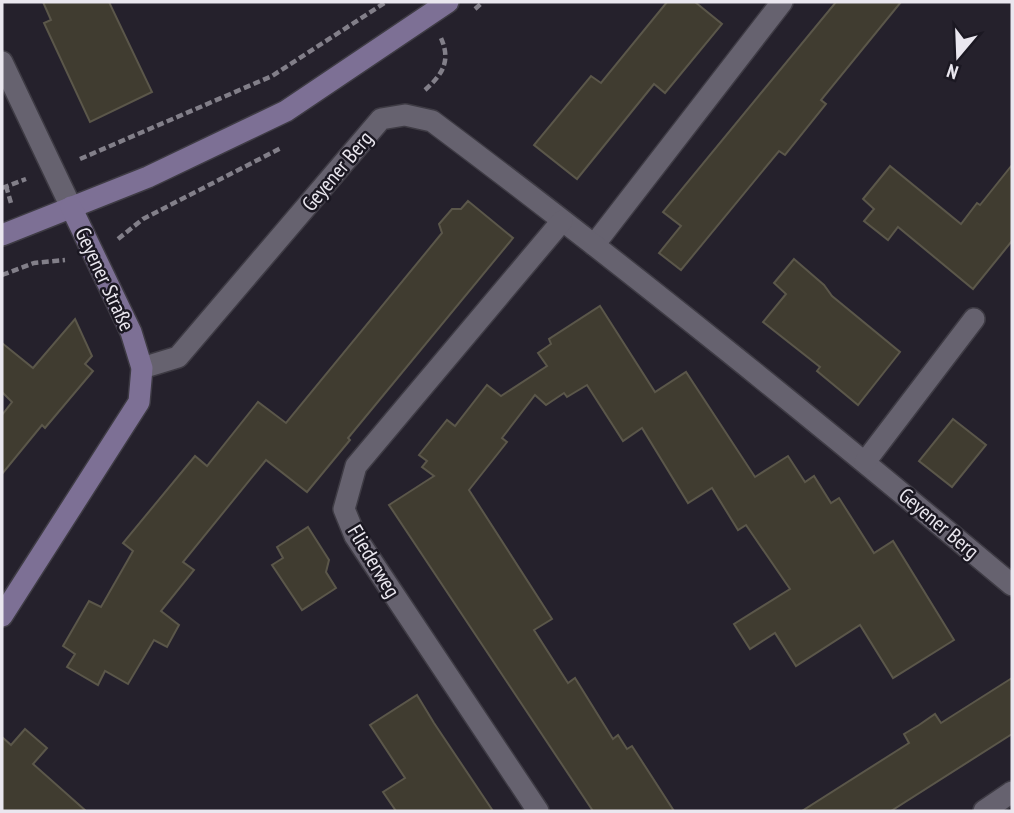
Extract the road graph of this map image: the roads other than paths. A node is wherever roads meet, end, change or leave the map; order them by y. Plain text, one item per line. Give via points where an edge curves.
1 (448, 2) edge
2 (782, 2) edge
3 (2, 62) edge
4 (71, 207) junction
5 (562, 221) junction
6 (2, 234) edge
7 (594, 245) junction
8 (974, 319) dead end
9 (142, 368) junction
10 (865, 462) junction
11 (1012, 585) edge
12 (2, 616) edge
13 (1012, 792) edge
14 (538, 811) edge
15 (984, 811) edge

1 - 4 street, Geyener Straße via 286,111 148,177
2 - 7 street
3 - 4 street
4 - 6 street
4 - 9 street, Geyener Straße via 131,332
5 - 7 street, Geyener Berg
5 - 9 street, Geyener Berg via 432,121 405,115 381,119 178,357
5 - 14 street, Fliederweg via 356,466 344,509 355,536
7 - 10 street, Geyener Berg
8 - 10 street
9 - 12 street, Geyener Straße via 139,402
10 - 11 street, Geyener Berg
13 - 15 street

